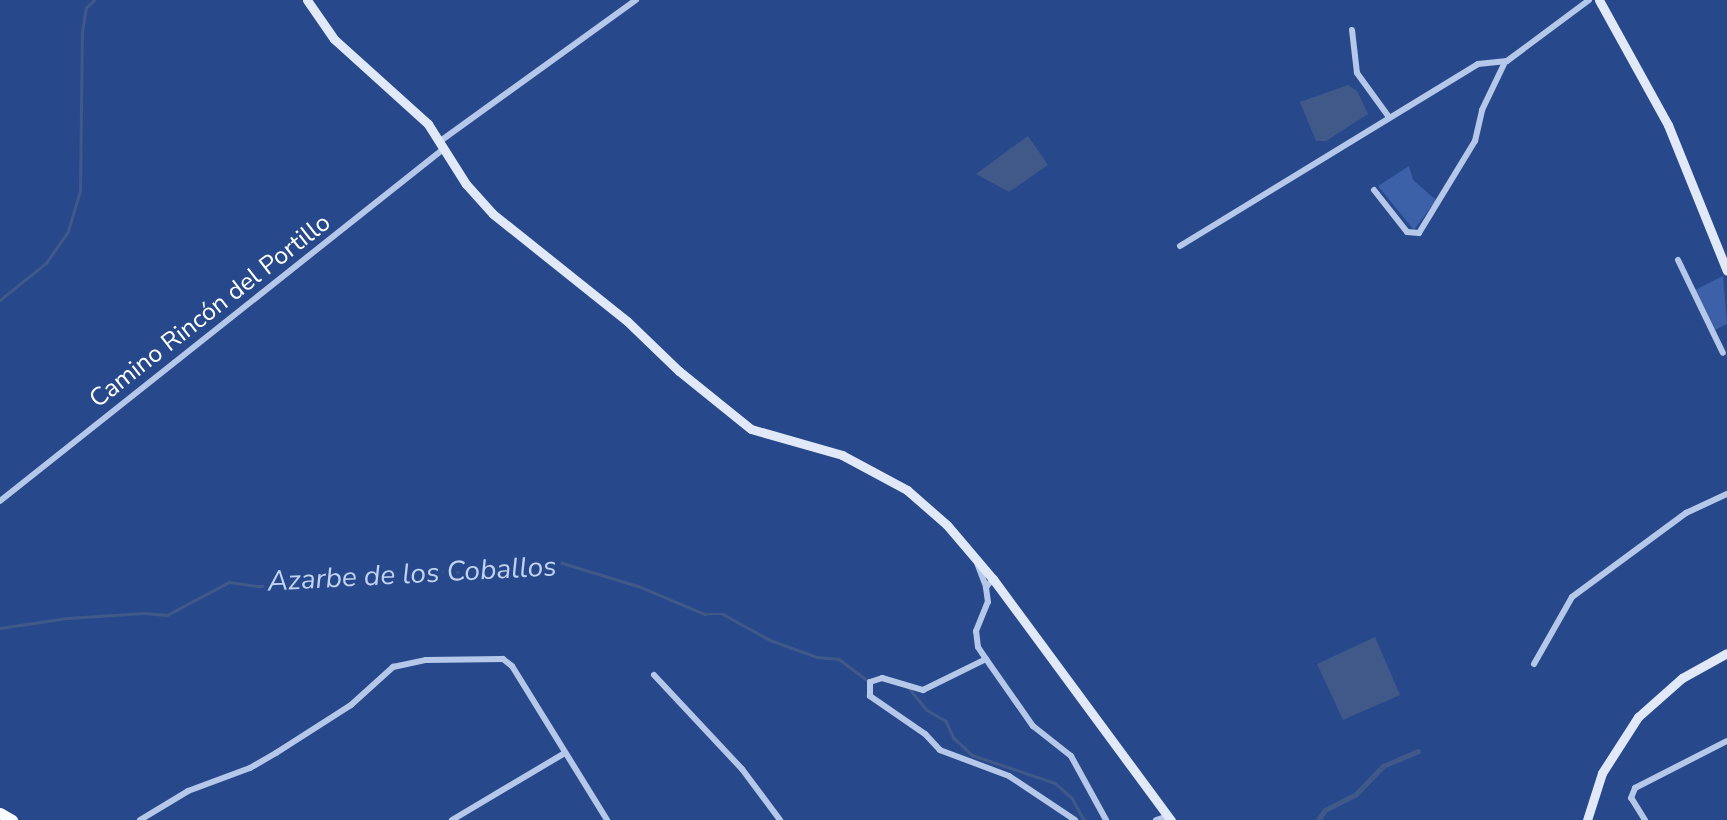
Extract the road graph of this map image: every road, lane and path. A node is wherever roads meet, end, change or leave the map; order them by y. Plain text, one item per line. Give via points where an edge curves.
1 (307, 0) edge
2 (636, 0) edge
3 (1588, 0) edge
4 (1598, 0) edge
5 (1352, 30) dead end
6 (1505, 62) junction
7 (1389, 118) junction
8 (440, 146) junction
9 (1374, 190) dead end
10 (1180, 246) dead end
11 (1678, 260) dead end
12 (1727, 271) edge
13 (1723, 347) edge
14 (1727, 494) edge
15 (0, 500) edge
16 (989, 583) junction
17 (1727, 653) edge
18 (986, 659) junction
19 (1534, 664) dead end
20 (654, 676) dead end
21 (1727, 741) edge
22 (565, 753) junction
23 (0, 813) edge
24 (1169, 818) edge
25 (12, 820) edge
26 (140, 820) edge
27 (452, 820) edge
28 (608, 820) edge
29 (780, 820) edge
30 (1076, 820) edge
31 (1106, 820) edge
32 (1156, 820) edge
33 (1588, 820) edge
34 (1644, 820) edge

1 - 8 main road via 334,39 428,124
2 - 8 street, Camino Rincón del Portillo
3 - 6 street
4 - 12 main road via 1668,125
5 - 7 street via 1357,73
6 - 7 street via 1478,64
6 - 9 street via 1469,152 1419,233 1407,232
7 - 10 street
8 - 15 street, Camino Rincón del Portillo
8 - 16 main road via 494,214 732,415 751,429 842,454 908,490 976,557
11 - 13 street
14 - 19 street via 1686,513 1572,597
16 - 18 street via 976,631
16 - 24 main road
17 - 33 main road via 1682,678 1638,718 1602,773
18 - 30 street via 927,689 878,678 866,691 940,750 1009,776
18 - 31 street via 1036,730 1071,756
20 - 29 street via 742,768
21 - 34 street via 1635,788 1631,798
22 - 26 street via 504,659 415,662 385,672 351,705 250,768 203,784
22 - 27 street
22 - 28 street
23 - 25 main road
24 - 32 street

